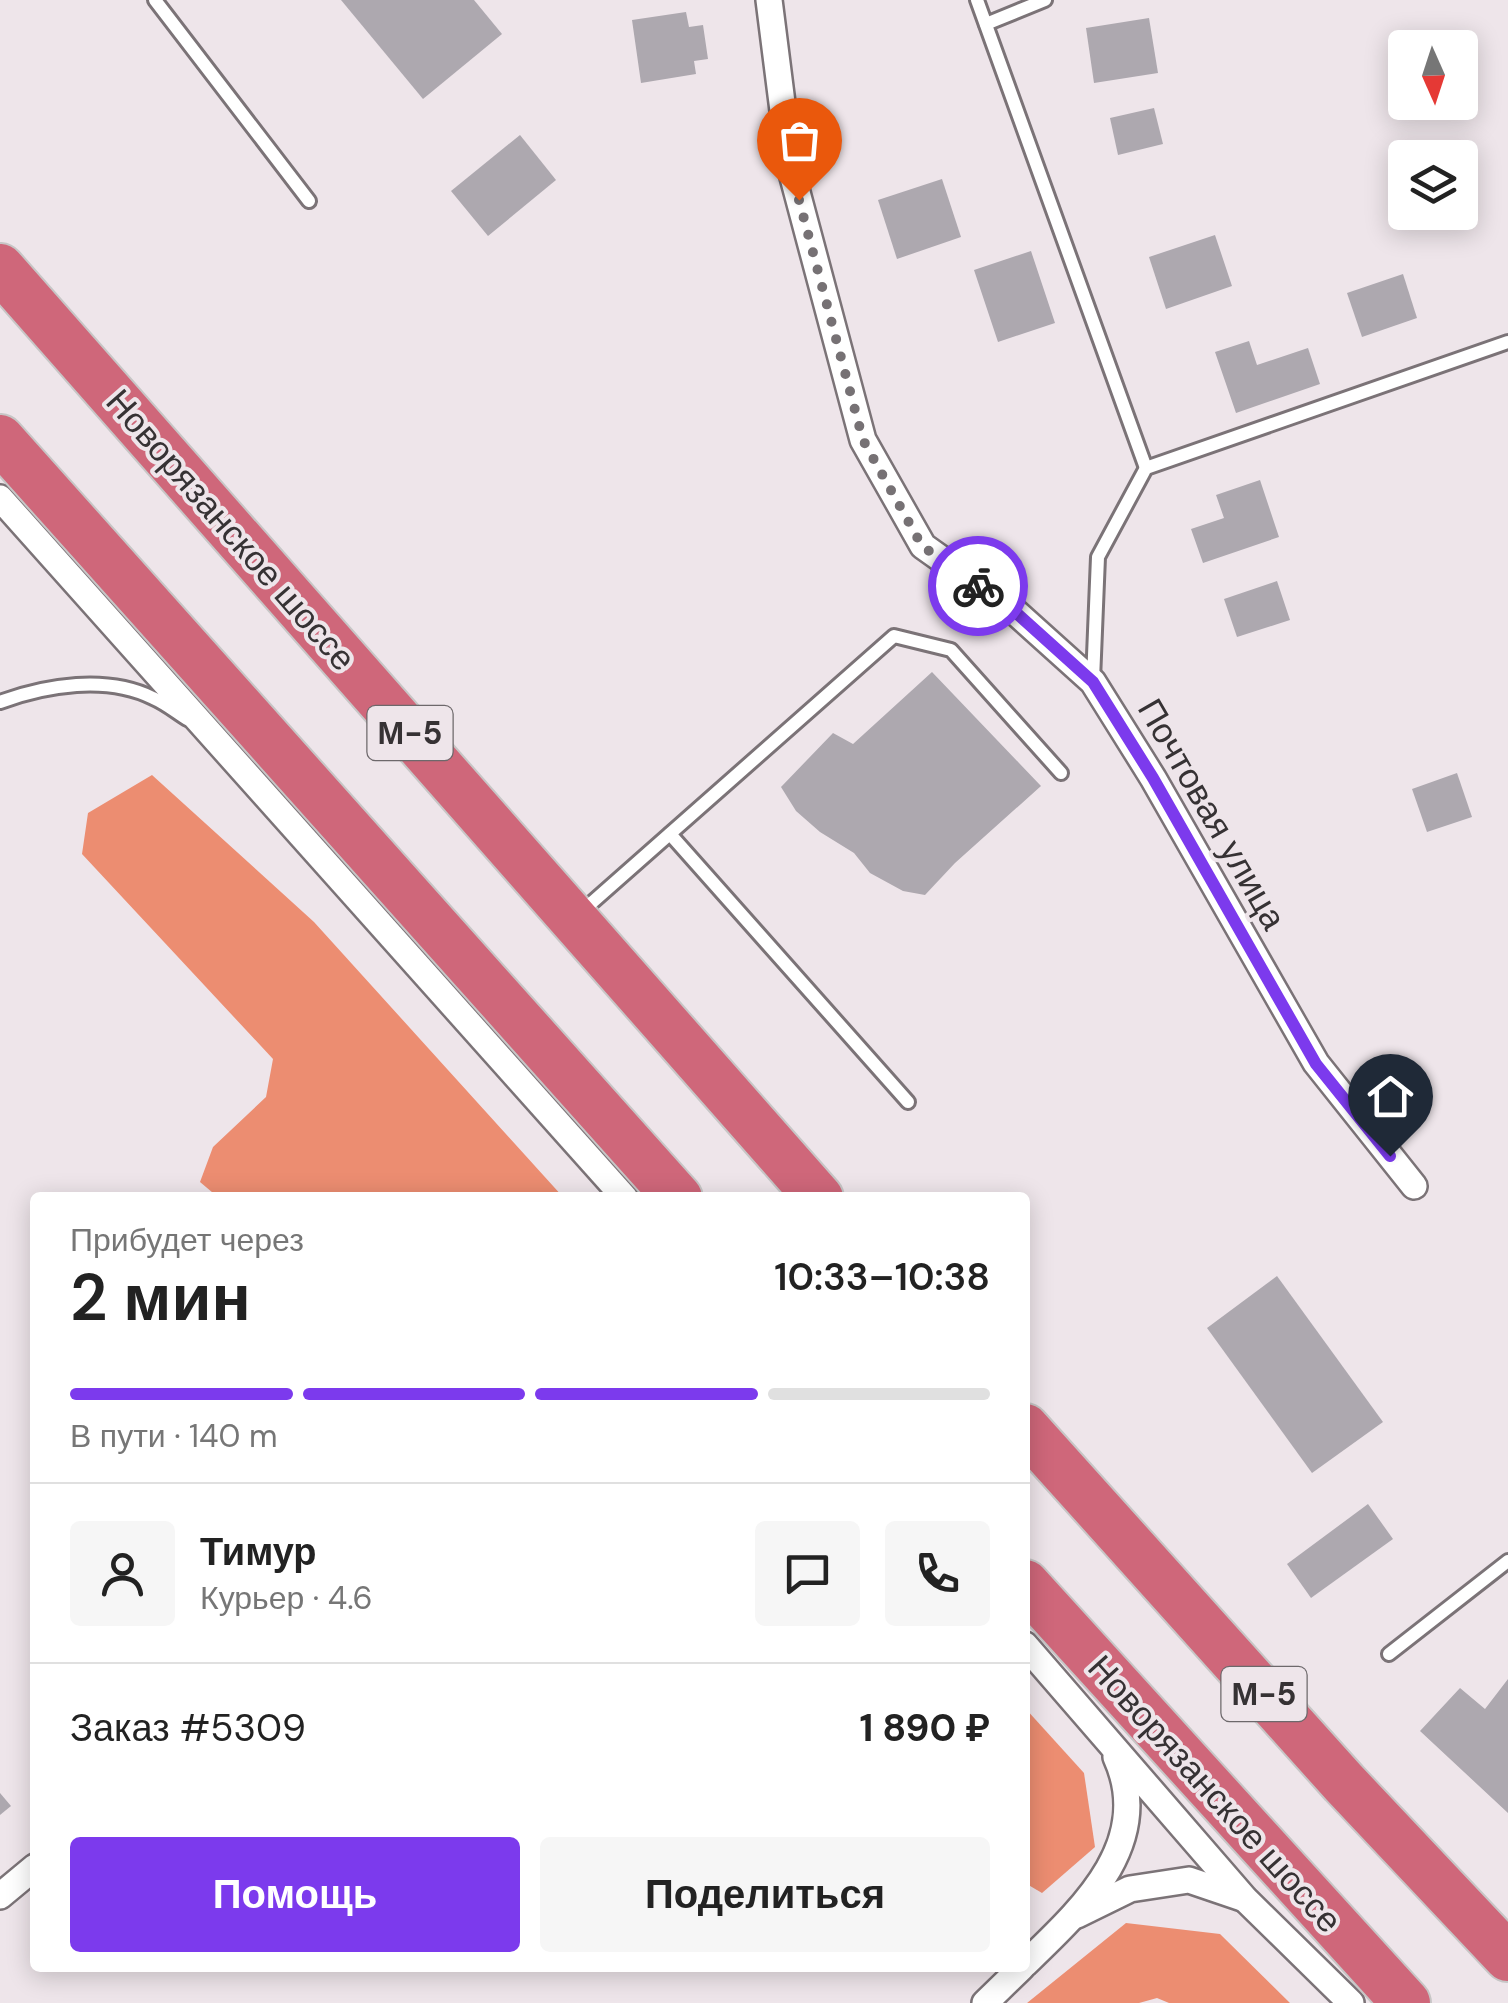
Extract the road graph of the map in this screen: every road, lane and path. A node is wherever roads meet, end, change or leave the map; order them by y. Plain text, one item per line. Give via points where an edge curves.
1 (155, 0) edge
2 (769, 0) edge
3 (977, 0) edge
4 (1046, 0) edge
5 (986, 24) junction
6 (309, 200) dead end
7 (0, 268) edge
8 (1508, 342) edge
9 (0, 440) edge
10 (1146, 468) junction
11 (0, 498) edge
12 (1093, 682) junction
13 (0, 702) edge
14 (209, 733) junction
15 (1061, 773) dead end
16 (670, 834) junction
17 (574, 918) junction
18 (908, 1102) dead end
19 (1414, 1186) dead end
20 (619, 1192) edge
21 (673, 1192) edge
22 (814, 1192) edge
23 (1030, 1434) edge
24 (1508, 1561) edge
25 (1030, 1589) edge
26 (1030, 1651) edge
27 (1389, 1654) dead end
28 (1105, 1734) junction
29 (30, 1871) edge
30 (0, 1896) edge
31 (1245, 1899) junction
32 (1073, 1918) junction
33 (1508, 1956) edge
34 (1030, 1959) edge
35 (1017, 1972) edge
36 (985, 2003) edge
37 (1351, 2003) edge
38 (1406, 2003) edge

1 - 6 lane
2 - 12 street, Почтовая улица via 790,166 863,440 922,546 1013,610
3 - 5 lane
4 - 5 lane
5 - 10 lane
7 - 17 highway, Новорязанское шоссе / М-5
8 - 10 lane
9 - 21 highway
10 - 12 lane via 1098,558
11 - 14 street
12 - 19 street, Почтовая улица via 1316,1064
13 - 14 lane via 30,690 92,683 151,696
14 - 20 street
15 - 16 lane via 951,650 894,636
16 - 17 lane
16 - 18 lane
17 - 22 highway, Новорязанское шоссе / М-5
23 - 33 highway, М-5
24 - 27 lane
25 - 38 highway, Новорязанское шоссе
26 - 28 street
28 - 31 street
28 - 32 street via 1127,1782 1126,1825 1110,1870
29 - 30 street
31 - 32 street via 1190,1880 1130,1890
31 - 37 street
32 - 34 street
35 - 36 street

